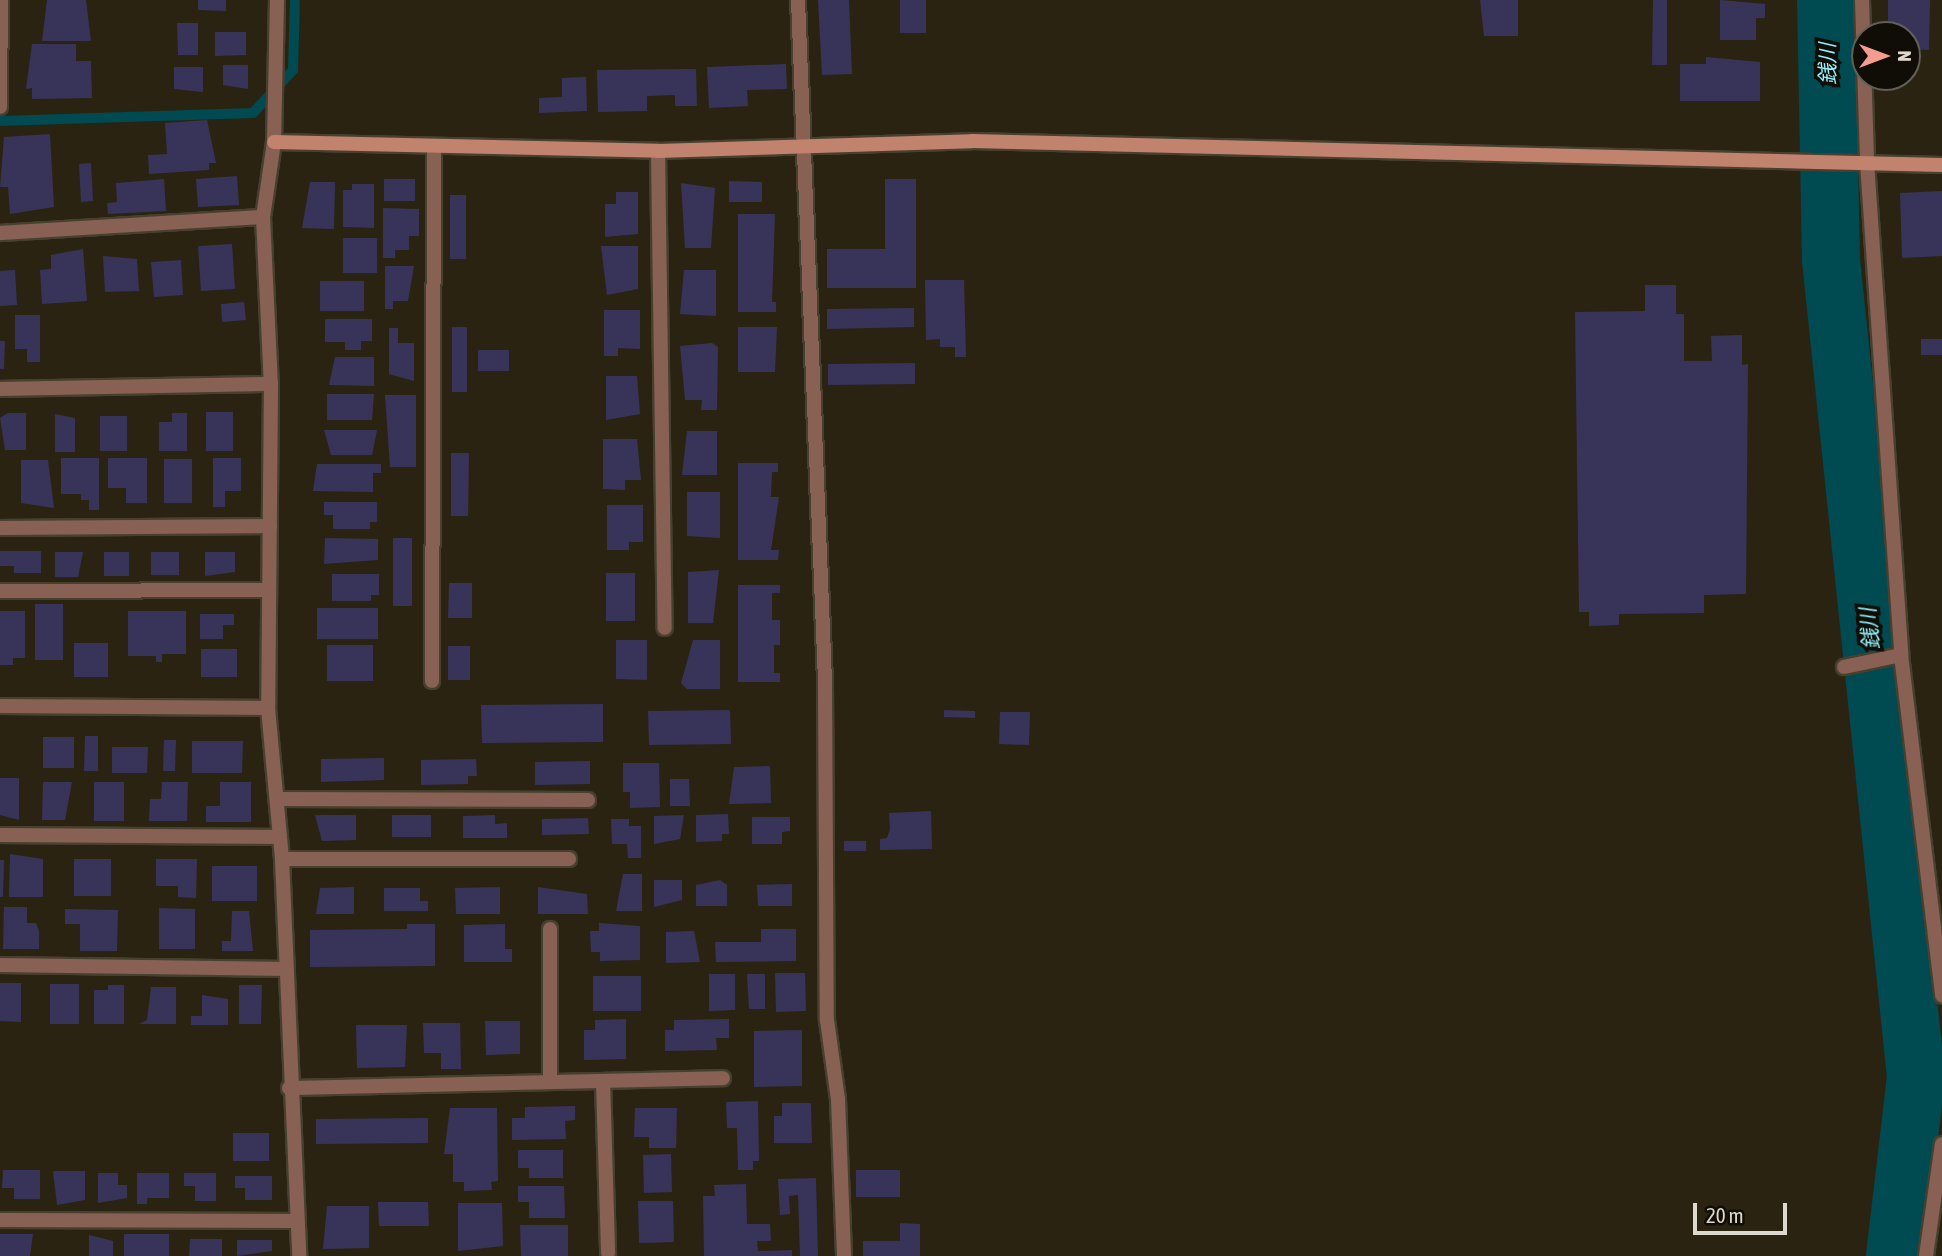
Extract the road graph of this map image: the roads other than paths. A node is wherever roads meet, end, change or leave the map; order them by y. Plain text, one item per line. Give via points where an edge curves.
1 (1, 0) edge
2 (278, 0) edge
3 (798, 0) edge
4 (1862, 0) edge
5 (0, 107) edge
6 (274, 142) junction
7 (807, 142) junction
8 (434, 149) junction
9 (658, 151) junction
10 (1862, 163) junction
11 (1942, 164) edge
12 (263, 217) junction
13 (0, 233) edge
14 (271, 384) junction
15 (0, 389) edge
16 (270, 526) junction
17 (0, 528) edge
18 (269, 590) junction
19 (0, 591) edge
20 (665, 628) dead end
21 (1896, 657) junction
22 (1847, 666) dead end
23 (432, 681) dead end
24 (0, 706) edge
25 (268, 708) junction
26 (278, 799) junction
27 (588, 800) dead end
28 (0, 835) edge
29 (280, 837) junction
30 (282, 859) junction
31 (569, 859) dead end
32 (550, 929) dead end
33 (0, 965) edge
34 (282, 969) junction
35 (1942, 996) edge
36 (723, 1078) dead end
37 (603, 1081) junction
38 (550, 1082) junction
39 (289, 1088) junction
40 (1942, 1144) edge
41 (0, 1220) edge
42 (296, 1221) junction
43 (608, 1253) dead end
44 (299, 1256) edge
45 (844, 1256) edge
46 (1926, 1256) edge

1 - 5 street
2 - 6 street
3 - 7 street
4 - 10 street
6 - 8 street
6 - 12 street
7 - 9 street via 795,148
7 - 10 street via 1390,148
7 - 45 street via 825,681 827,1020 838,1099
8 - 9 street
8 - 23 street
9 - 20 street
10 - 11 street
10 - 21 street
12 - 13 street
12 - 14 street
14 - 15 street
14 - 16 street
16 - 17 street
16 - 18 street
18 - 19 street
18 - 25 street
21 - 22 street
21 - 35 street
24 - 25 street
25 - 26 street
26 - 27 street
26 - 29 street
28 - 29 street
29 - 30 street
30 - 31 street
30 - 34 street
32 - 38 street
33 - 34 street
34 - 39 street
36 - 37 street
37 - 38 street
37 - 43 street
38 - 39 street
39 - 42 street
40 - 46 street
41 - 42 street
42 - 44 street

